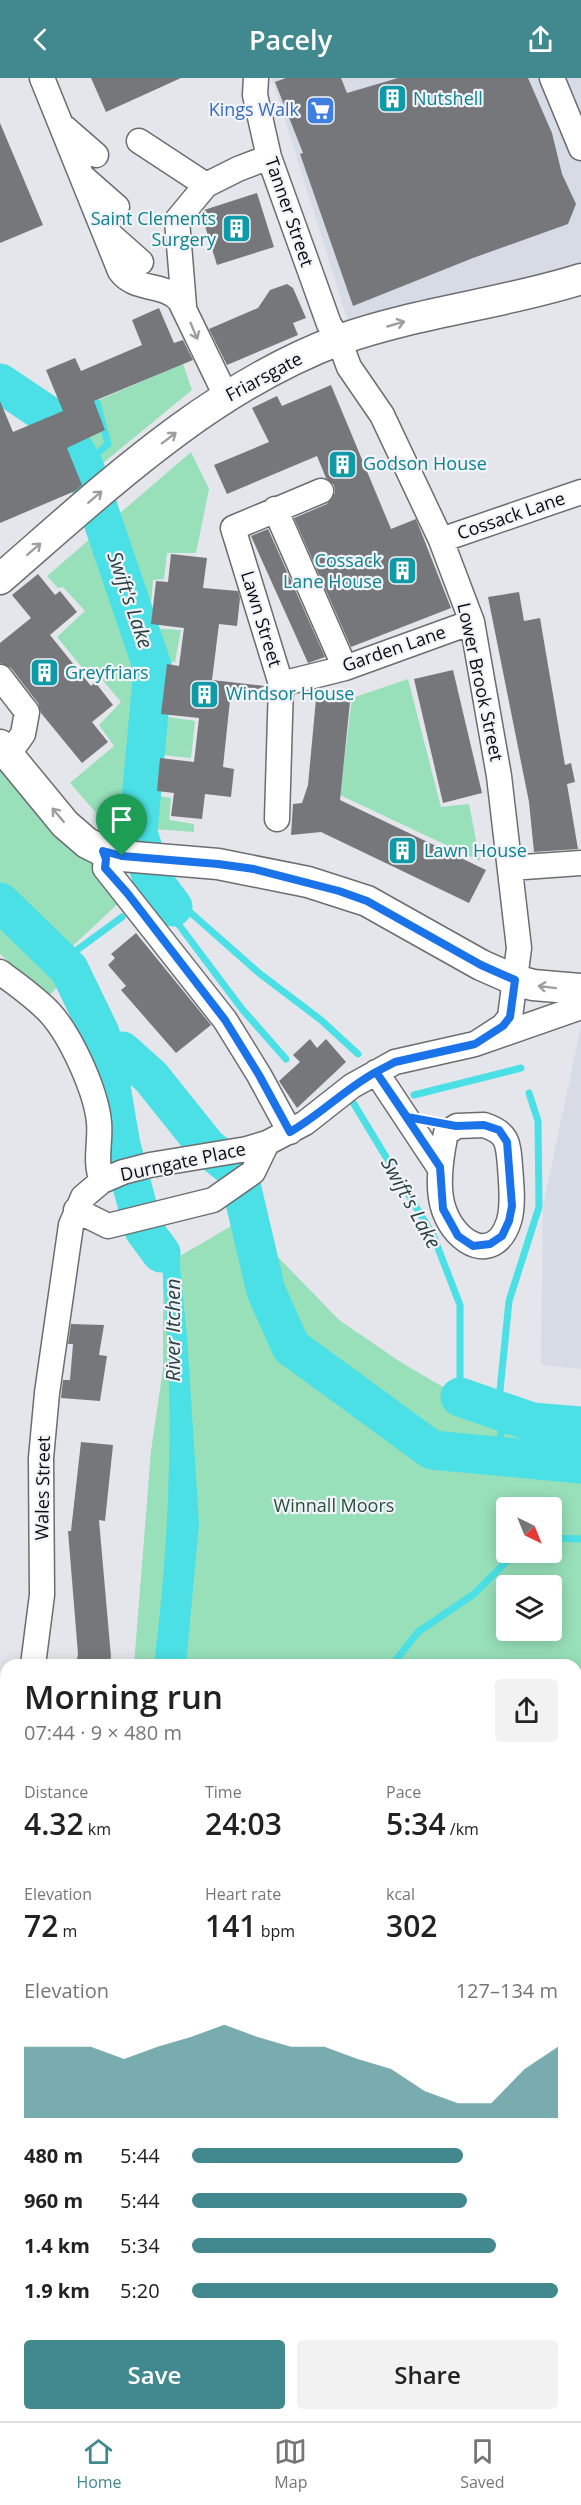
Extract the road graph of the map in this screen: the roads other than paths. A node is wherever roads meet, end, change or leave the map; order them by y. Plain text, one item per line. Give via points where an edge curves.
1 (256, 78) edge
2 (552, 78) edge
3 (45, 86) edge
4 (71, 124) junction
5 (139, 141) dead end
6 (581, 148) edge
7 (70, 149) junction
8 (96, 154) dead end
9 (269, 157) junction
10 (80, 174) junction
11 (107, 180) dead end
12 (206, 185) junction
13 (117, 207) dead end
14 (114, 237) junction
15 (141, 262) dead end
16 (581, 279) edge
17 (184, 306) junction
18 (339, 340) junction
19 (226, 396) junction
20 (321, 491) dead end
21 (581, 492) edge
22 (275, 509) junction
23 (441, 540) junction
24 (0, 579) edge
25 (472, 622) junction
26 (345, 668) junction
27 (0, 677) edge
28 (281, 684) junction
29 (4, 750) edge
30 (277, 819) dead end
31 (117, 854) junction
32 (581, 863) edge
33 (510, 868) junction
34 (0, 972) edge
35 (515, 980) junction
36 (581, 989) edge
37 (581, 1007) edge
38 (475, 1044) junction
39 (376, 1072) junction
40 (407, 1117) junction
41 (456, 1126) junction
42 (290, 1132) junction
43 (267, 1143) junction
44 (440, 1167) junction
45 (105, 1180) junction
46 (76, 1210) junction
47 (58, 1312) joint
48 (34, 1659) edge

1 - 9 street, Tanner Street via 255,95
2 - 6 street
3 - 4 street
4 - 7 street
4 - 8 street
5 - 12 street
7 - 10 street
7 - 11 street
9 - 12 street
9 - 18 street, Tanner Street via 329,324
10 - 13 street
10 - 14 street via 91,201
12 - 17 street via 177,220
14 - 15 street
14 - 17 street via 124,276 136,284 172,294
18 -> 16 main road, Friarsgate via 440,311
17 -> 19 street
18 - 19 main road, Friarsgate
18 - 23 street, Lower Brook Street via 349,367 382,415
24 -> 19 main road, Friarsgate via 122,473
20 - 22 street
21 - 23 street, Cossack Lane
22 - 26 street
22 - 28 street, Lawn Street via 233,528
23 - 25 street, Lower Brook Street
25 - 26 street, Garden Lane
25 - 33 street, Lower Brook Street via 499,776
26 - 28 street, Garden Lane
27 - 29 street via 27,712 23,734
28 - 30 street, Lawn Street
31 -> 29 main road via 87,843 65,824
31 - 35 main road via 254,869 339,891 377,906
31 - 42 street via 106,859 105,868 225,1020
32 - 33 street
33 - 35 street, Lower Brook Street via 519,948
34 - 45 street via 51,1014 69,1041 93,1095 98,1165
36 -> 35 main road
35 - 38 street, Lower Brook Street via 510,1017
37 - 38 street
38 - 39 street, Durngate Place via 395,1062
39 - 40 street
39 - 42 street, Durngate Place
40 - 41 street
40 - 44 street
41 - 44 street via 446,1133
41 - 44 street via 484,1125 499,1130 507,1142 512,1206 502,1236 490,1244 473,1246 458,1236 443,1209
42 - 43 street, Durngate Place
43 - 45 street, Durngate Place via 150,1165
43 - 46 street, Durngate Place via 253,1172 213,1200 108,1226
45 - 46 street, Durngate Place via 83,1197
46 - 47 street, Durngate Place
47 - 48 street, Wales Street via 41,1458 42,1595

